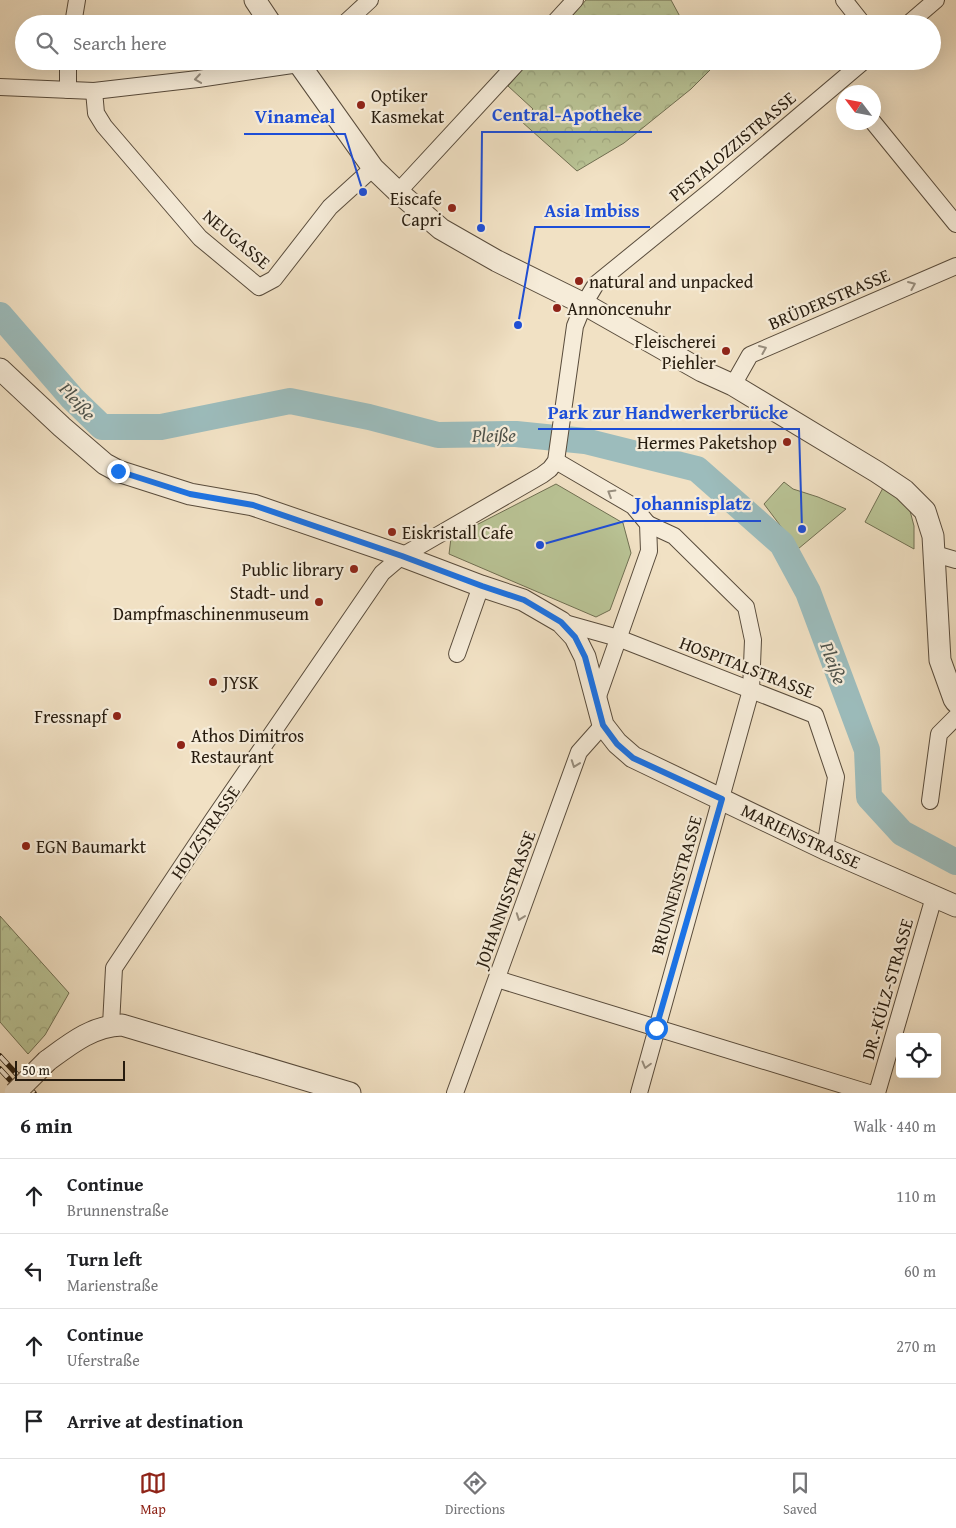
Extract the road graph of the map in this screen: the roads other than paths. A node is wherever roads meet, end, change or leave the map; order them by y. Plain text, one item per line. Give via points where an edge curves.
1 (77, 0) edge
2 (255, 0) edge
3 (370, 0) edge
4 (575, 0) edge
5 (844, 0) edge
6 (936, 0) edge
7 (74, 15) edge
8 (265, 15) edge
9 (354, 15) edge
10 (561, 15) edge
11 (856, 15) edge
12 (918, 15) edge
13 (68, 70) edge
14 (251, 70) edge
15 (305, 70) edge
16 (511, 70) edge
17 (857, 70) edge
18 (845, 85) edge
19 (0, 87) edge
20 (68, 90) junction
21 (94, 91) junction
22 (836, 93) edge
23 (880, 130) edge
24 (373, 168) junction
25 (398, 192) junction
26 (956, 224) edge
27 (956, 266) edge
28 (584, 304) junction
29 (0, 369) edge
30 (733, 385) junction
31 (557, 457) junction
32 (648, 524) junction
33 (935, 554) junction
34 (402, 556) junction
35 (956, 560) edge
36 (482, 586) junction
37 (561, 622) junction
38 (618, 638) junction
39 (457, 654) dead end
40 (751, 690) junction
41 (597, 699) junction
42 (955, 704) edge
43 (603, 725) junction
44 (722, 799) junction
45 (930, 801) dead end
46 (825, 849) junction
47 (934, 897) junction
48 (956, 906) edge
49 (497, 979) junction
50 (111, 1025) junction
51 (656, 1028) junction
52 (15, 1093) edge
53 (350, 1093) edge
54 (456, 1093) edge
55 (639, 1093) edge
56 (869, 1093) edge
57 (877, 1093) edge

1 - 7 street
2 - 8 street
3 - 9 street
4 - 10 street
5 - 11 street
6 - 12 street
13 - 20 street
14 -> 21 street
15 - 24 street
16 - 25 street
17 - 18 street, PESTALOZZISTRASSE
19 - 20 street
20 - 21 street
21 - 24 street, NEUGASSE via 96,114 104,126 200,238 259,287 274,280 330,207
22 - 28 street, PESTALOZZISTRASSE via 596,284
23 - 26 street
24 - 25 street
25 - 28 street via 441,229
30 -> 27 street, BRÜDERSTRASSE via 750,355
28 - 30 street via 702,371
28 - 31 street, PESTALOZZISTRASSE via 575,326
29 - 34 street via 98,458 118,471 190,494 253,505
30 - 33 street via 904,490 925,512
32 -> 31 street via 633,506
31 - 34 street, HOLZSTRASSE via 542,475
32 - 38 street via 649,551
32 - 40 street, BRUNNENSTRASSE via 674,536 746,607 753,640
33 - 35 street
33 - 42 street via 940,660
34 - 36 street
34 - 50 street, HOLZSTRASSE via 382,573 114,968
36 - 37 street via 524,600
36 - 39 street
37 - 38 street, HOSPITALSTRASSE
37 - 41 street via 575,637 585,657
38 - 40 street, HOSPITALSTRASSE
38 - 41 street
40 - 44 street, BRUNNENSTRASSE
40 - 46 street, HOSPITALSTRASSE via 815,715 836,777
41 - 43 street
42 - 45 street via 939,734
43 - 44 street, MARIENSTRASSE via 633,758
43 -> 49 street, JOHANNISSTRASSE via 579,752
44 - 46 street, MARIENSTRASSE
44 - 51 street, BRUNNENSTRASSE
46 - 47 street, MARIENSTRASSE
47 - 48 street, MARIENSTRASSE
47 - 57 street, DR.-KÜLZ-STRASSE
49 - 51 street
49 - 54 street, JOHANNISSTRASSE
50 - 52 street, bridge via 86,1033 47,1061
50 - 53 street via 122,1025
51 -> 55 street, BRUNNENSTRASSE
51 - 56 street

